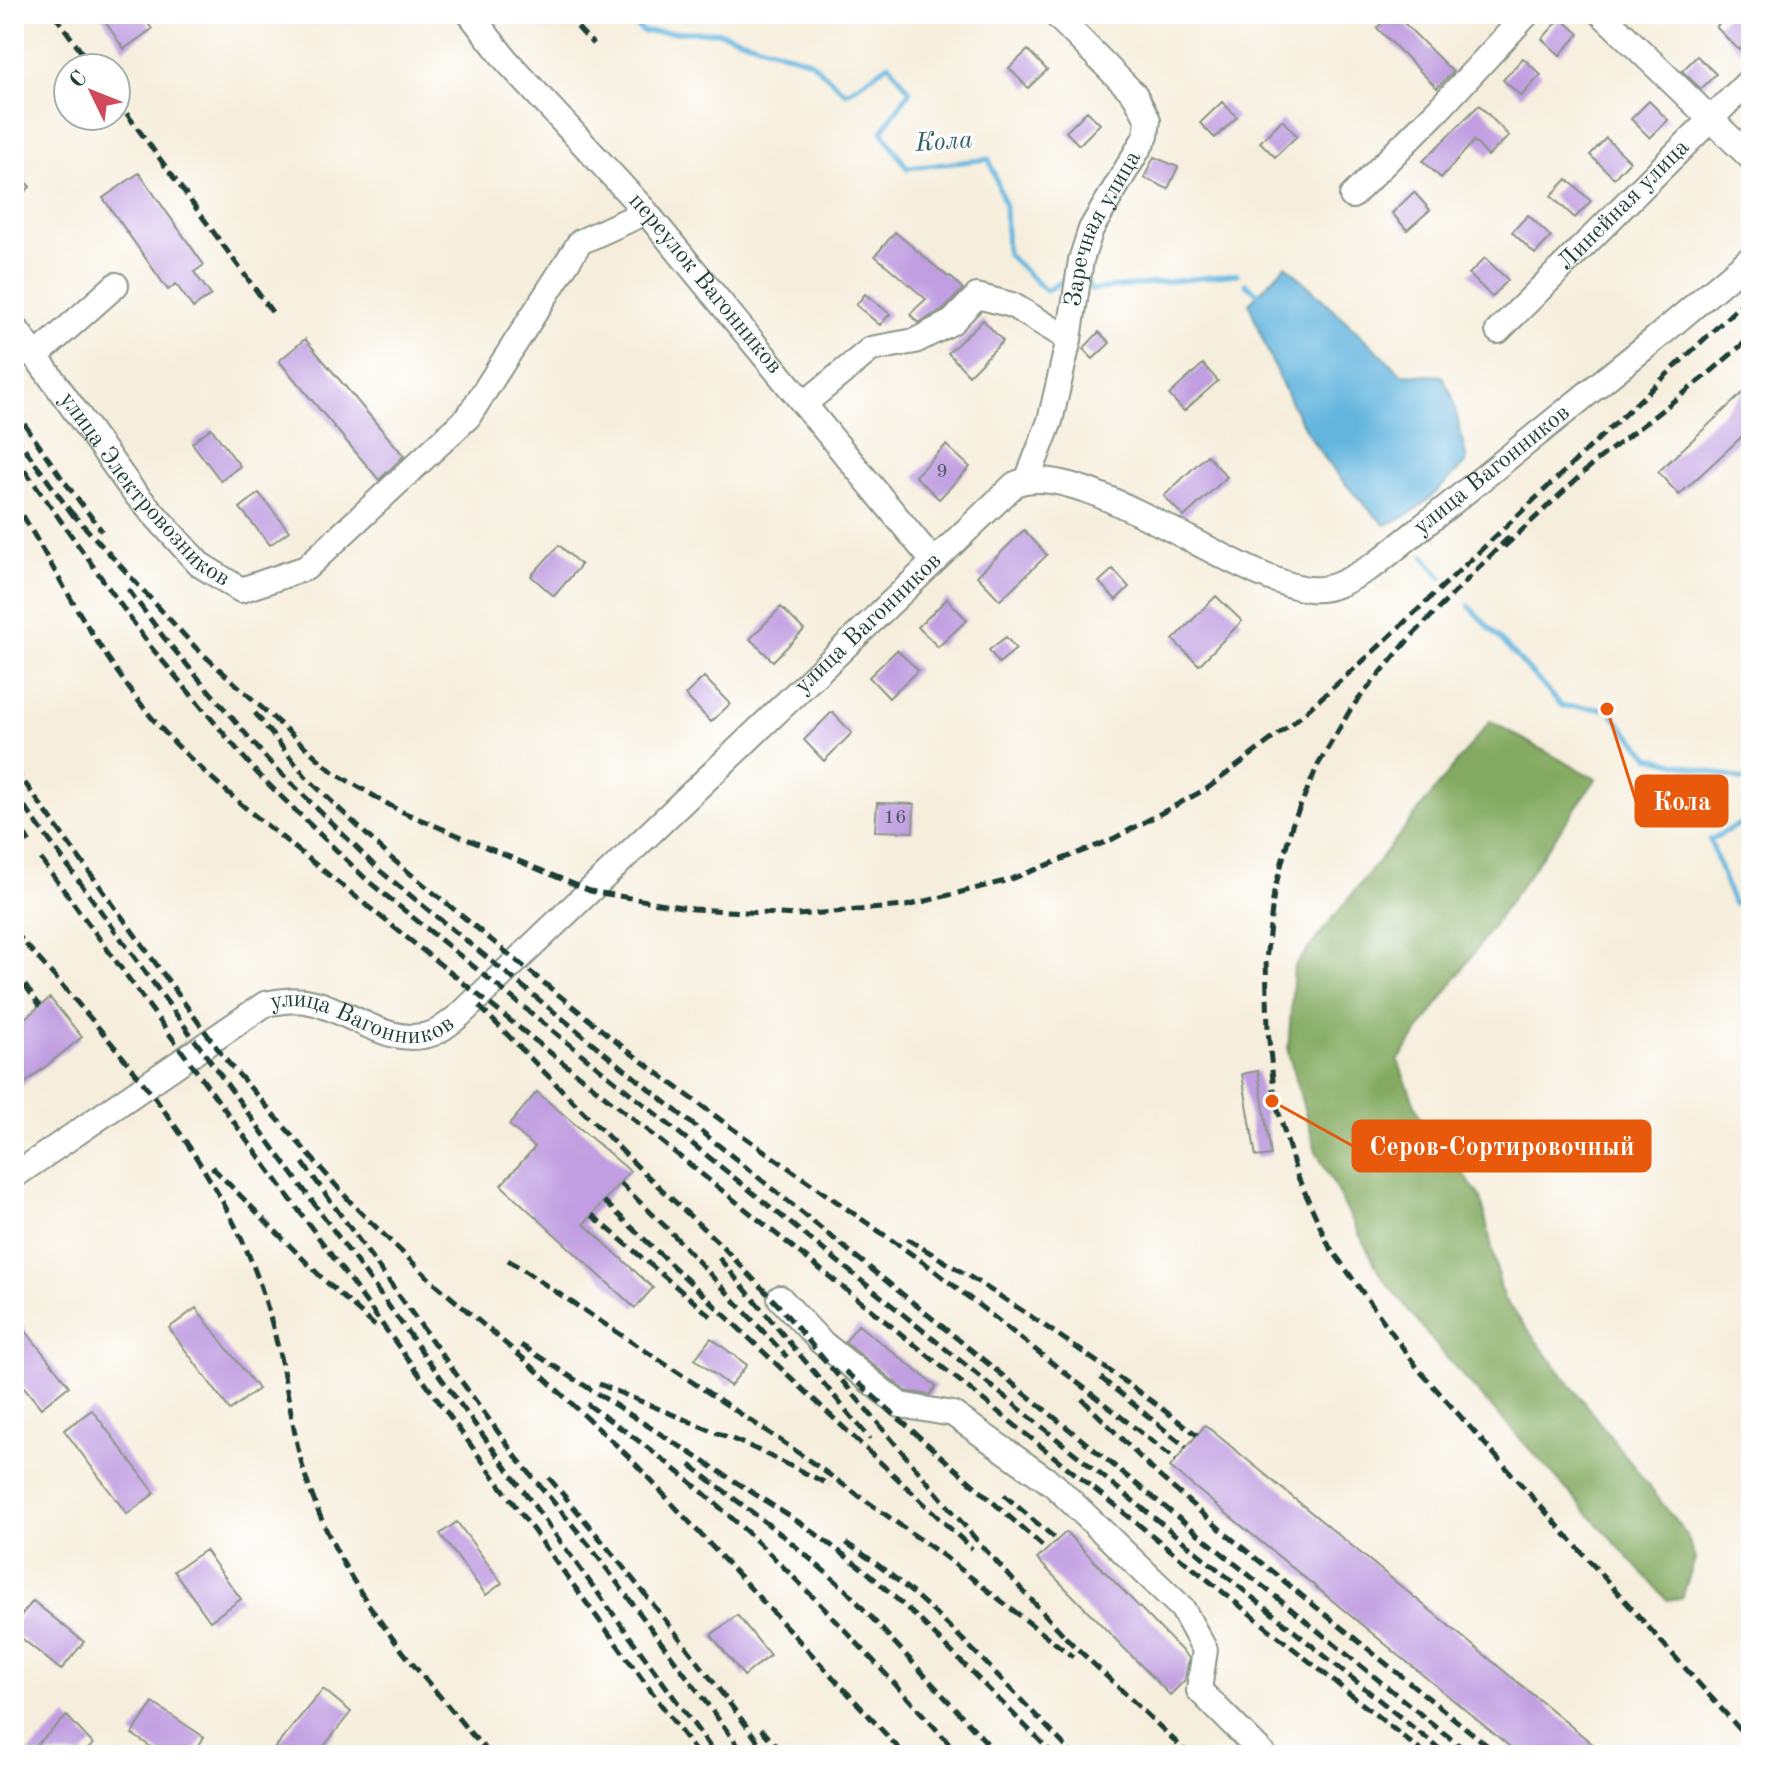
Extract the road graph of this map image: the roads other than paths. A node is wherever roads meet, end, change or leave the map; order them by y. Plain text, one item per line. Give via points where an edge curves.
1 (470, 14) edge
2 (1055, 14) edge
3 (1527, 14) edge
4 (1602, 14) edge
5 (1751, 79) edge
6 (1710, 119) junction
7 (1751, 158) edge
8 (1352, 196) dead end
9 (646, 212) junction
10 (1751, 258) edge
11 (116, 285) dead end
12 (14, 326) edge
13 (1498, 331) dead end
14 (1069, 339) junction
15 (35, 357) junction
16 (804, 404) junction
17 (1028, 478) junction
18 (933, 561) junction
19 (14, 1176) edge
20 (780, 1298) dead end
21 (1264, 1755) edge

1 - 9 street, переулок Вагонников
2 - 14 street, Заречная улица via 1135,95 1148,120 1146,136 1091,229
3 - 8 street
4 - 6 street
5 - 6 street, Линейная улица
6 - 7 street
6 - 13 street, Линейная улица
9 - 15 street, улица Электровозников via 580,242 468,417 306,568 241,590 199,564 133,491
9 - 16 street, переулок Вагонников
10 - 17 street, улица Вагонников via 1388,554 1342,584 1311,589 1275,581 1131,510 1054,479
11 - 15 street
12 - 15 street, улица Электровозников
14 - 16 street via 1012,305 977,296 952,322 915,341 871,349
14 - 17 street, Заречная улица via 1050,421
16 - 18 street, переулок Вагонников
17 - 18 street, улица Вагонников via 1015,484
18 - 19 street, улица Вагонников via 460,1015 435,1032 413,1037 390,1033 314,1003 289,999 265,1004
20 - 21 street via 820,1341 900,1405 953,1414 1054,1485 1182,1608 1205,1650 1199,1690

